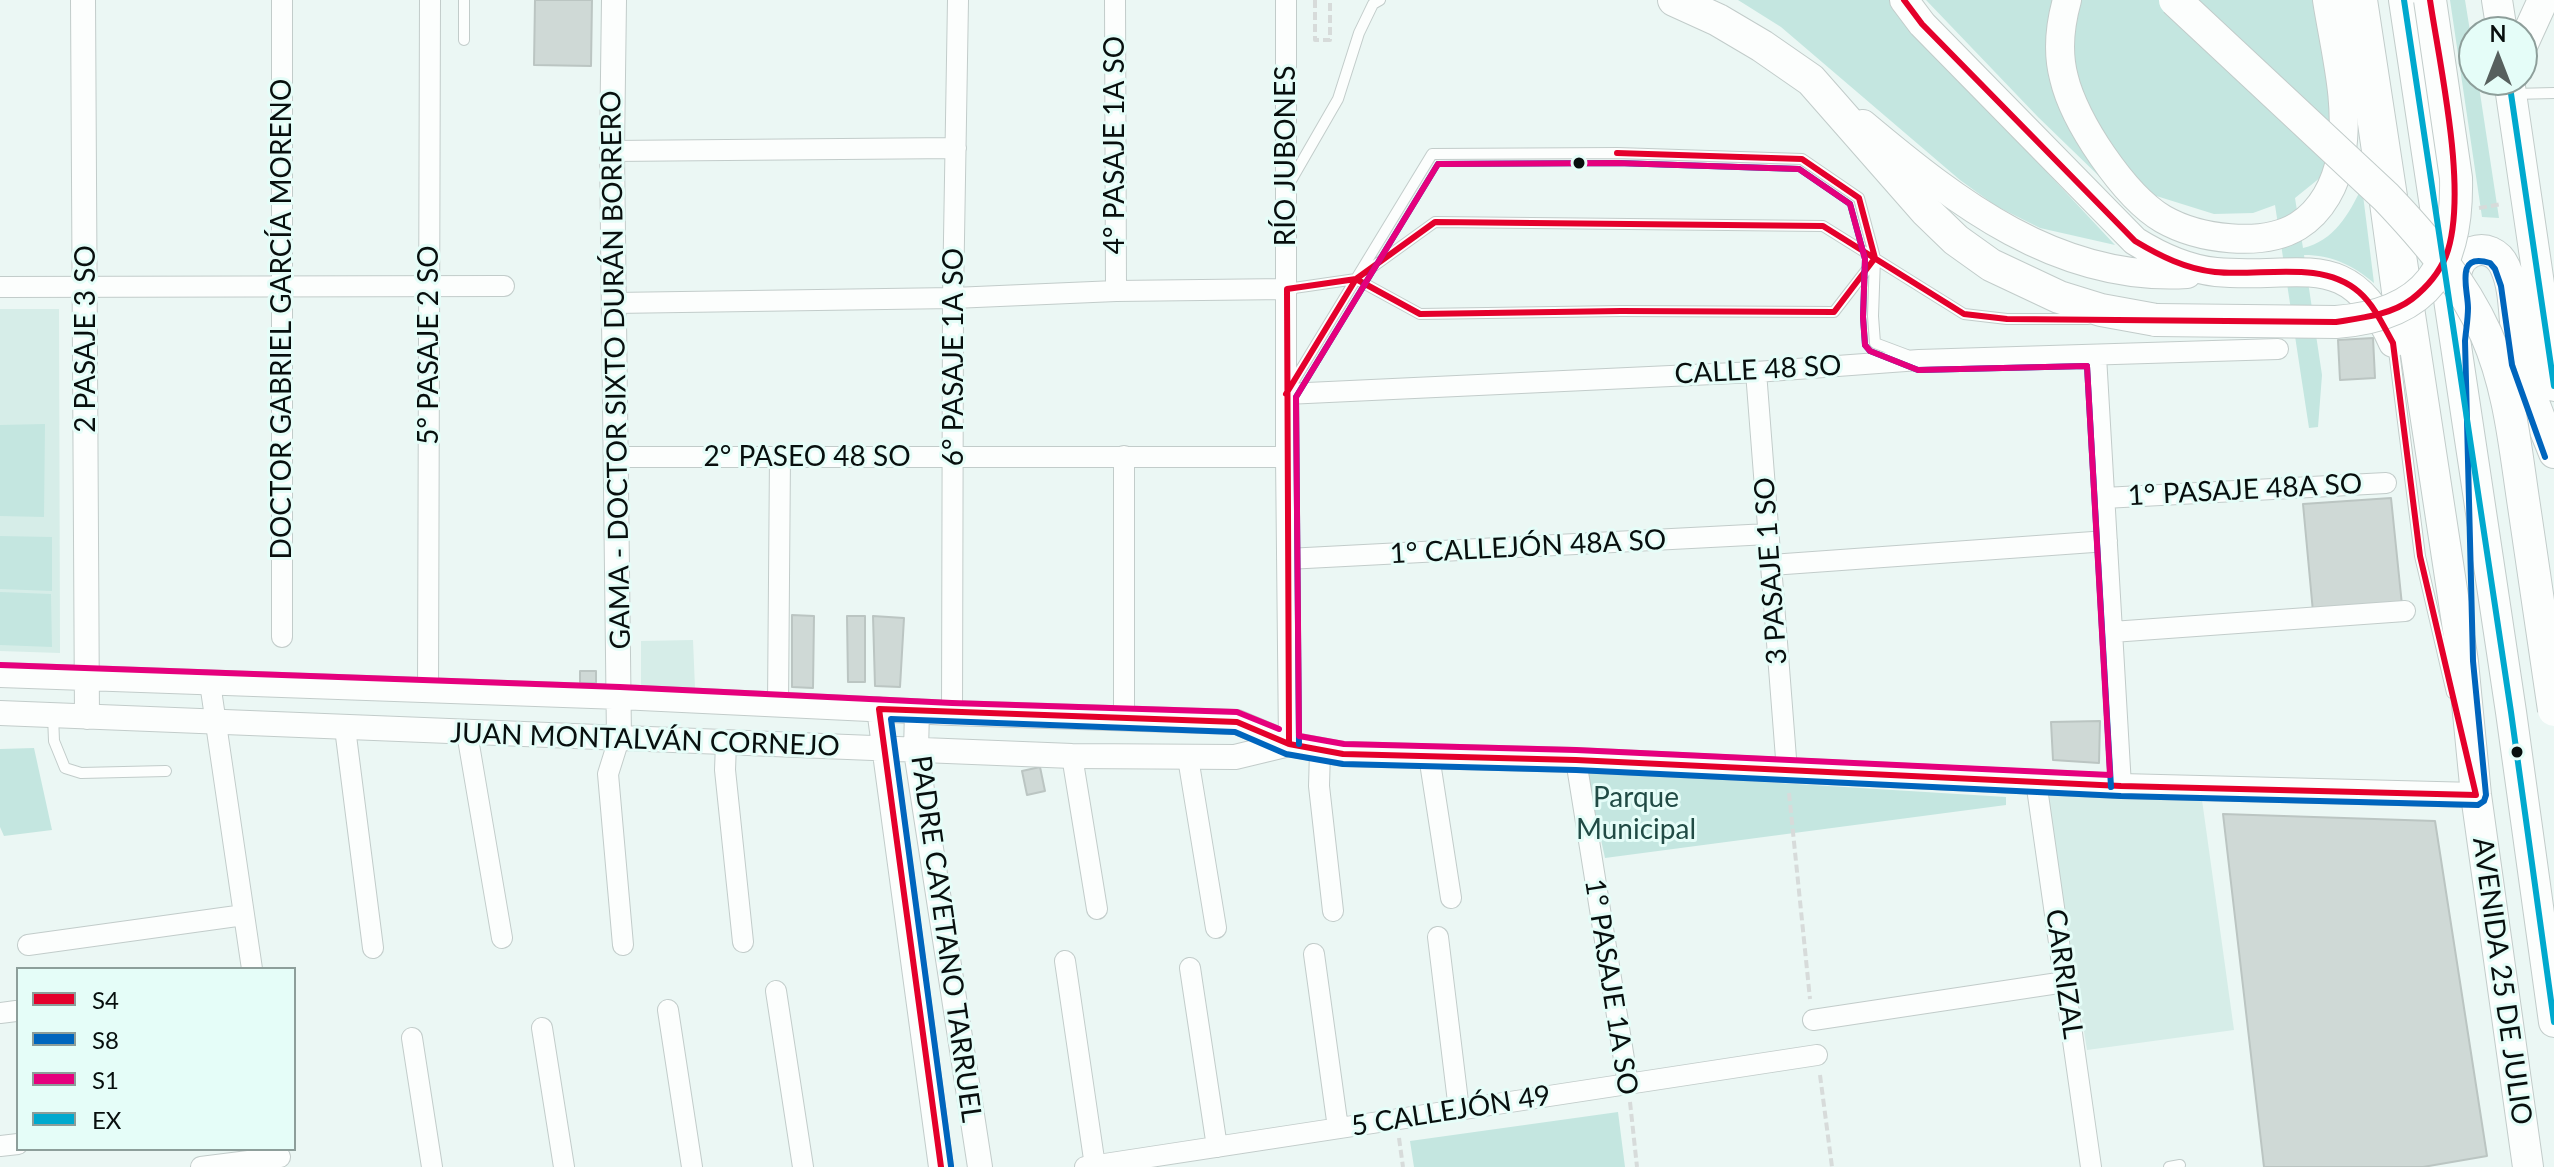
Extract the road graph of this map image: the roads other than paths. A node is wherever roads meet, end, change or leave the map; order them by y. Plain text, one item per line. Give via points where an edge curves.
1 (83, 0) edge
2 (282, 0) edge
3 (430, 0) edge
4 (464, 0) edge
5 (614, 0) edge
6 (958, 0) edge
7 (1115, 0) edge
8 (1286, 0) edge
9 (1380, 0) edge
10 (1674, 0) edge
11 (1904, 0) edge
12 (2067, 0) edge
13 (2175, 0) edge
14 (2327, 0) edge
15 (2345, 0) edge
16 (2362, 0) edge
17 (2404, 0) edge
18 (2430, 0) edge
19 (464, 40) dead end
20 (1811, 80) junction
21 (2511, 96) edge
22 (956, 148) junction
23 (612, 151) junction
24 (1286, 189) junction
25 (1875, 258) junction
26 (2214, 272) junction
27 (1356, 279) junction
28 (429, 286) junction
29 (504, 286) dead end
30 (0, 287) edge
31 (86, 287) junction
32 (281, 287) junction
33 (1287, 289) junction
34 (1116, 291) junction
35 (953, 298) junction
36 (614, 303) junction
37 (2156, 320) junction
38 (2393, 343) junction
39 (2278, 349) dead end
40 (2456, 349) junction
41 (2096, 356) junction
42 (1919, 360) junction
43 (1756, 372) junction
44 (2554, 386) edge
45 (1286, 394) junction
46 (2425, 415) junction
47 (2554, 453) edge
48 (780, 456) junction
49 (1124, 456) junction
50 (617, 457) junction
51 (953, 457) junction
52 (1286, 457) junction
53 (2386, 483) dead end
54 (2104, 498) junction
55 (1768, 534) junction
56 (2107, 541) junction
57 (1287, 559) junction
58 (1771, 565) junction
59 (2405, 611) dead end
60 (2112, 632) junction
61 (282, 637) dead end
62 (2463, 662) junction
63 (0, 675) edge
64 (86, 678) junction
65 (210, 683) junction
66 (428, 691) junction
67 (620, 697) junction
68 (778, 704) junction
69 (879, 709) junction
70 (2554, 710) edge
71 (917, 711) junction
72 (0, 713) edge
73 (952, 713) junction
74 (53, 715) junction
75 (87, 717) junction
76 (1124, 718) junction
77 (216, 722) junction
78 (345, 728) junction
79 (467, 733) junction
80 (619, 739) junction
81 (726, 743) junction
82 (1289, 744) junction
83 (884, 749) junction
84 (916, 751) junction
85 (1320, 751) junction
86 (1072, 756) junction
87 (1429, 756) junction
88 (1188, 758) junction
89 (1576, 760) junction
90 (166, 771) dead end
91 (1787, 771) junction
92 (2036, 781) junction
93 (2121, 786) junction
94 (2476, 795) junction
95 (1451, 898) dead end
96 (1097, 909) dead end
97 (1333, 911) dead end
98 (244, 915) junction
99 (1216, 928) dead end
100 (1438, 937) dead end
101 (502, 938) dead end
102 (743, 942) dead end
103 (28, 945) dead end
104 (623, 945) dead end
105 (373, 948) dead end
106 (1314, 954) dead end
107 (1065, 961) dead end
108 (252, 967) edge
109 (1190, 968) dead end
110 (2065, 982) junction
111 (776, 991) dead end
112 (668, 1010) dead end
113 (1813, 1020) road end
114 (2554, 1022) edge
115 (542, 1028) dead end
116 (412, 1038) dead end
117 (1817, 1055) road end
118 (1628, 1084) junction
119 (1459, 1110) junction
120 (2520, 1112) junction
121 (1338, 1128) junction
122 (1217, 1147) junction
123 (280, 1158) edge
124 (1090, 1166) edge
125 (201, 1167) edge
126 (432, 1167) edge
127 (564, 1167) edge
128 (692, 1167) edge
129 (803, 1167) edge
130 (941, 1167) edge
131 (980, 1167) edge
132 (2091, 1167) edge
133 (2528, 1167) edge
134 (2539, 1167) edge

1 - 31 street, 2 PASAJE 3 SO
2 - 32 street, DOCTOR GABRIEL GARCÍA MORENO
3 - 28 street, 5° PASAJE 2 SO
4 - 19 lane
5 - 23 street, GAMA - DOCTOR SIXTO DURÁN BORRERO
6 - 22 street, 6° PASAJE 1A SO
7 - 34 street, 4° PASAJE 1A SO
8 - 24 street, RÍO JUBONES
9 - 24 lane via 1359,33 1338,99
10 - 20 highway via 1718,20
11 - 26 main road via 2135,241 2179,263
12 - 14 main road via 2060,49 2070,97 2133,196 2185,230 2258,237 2296,227 2324,202 2335,181 2343,104
13 - 70 highway, bridge via 2406,218 2442,261 2481,323 2510,414
15 - 38 lane, AVENIDA 25 DE JULIO
16 - 46 main road, AVENIDA 25 DE JULIO
17 - 40 main road, AVENIDA 25 DE JULIO
18 - 37 highway, bridge via 2456,197 2453,238 2429,283 2400,306 2358,321
20 - 26 main road via 1977,212 2040,247 2100,266
20 - 37 highway via 1926,211 1991,265 2059,297
21 - 44 main road
22 - 23 street
22 - 35 street, 6° PASAJE 1A SO
23 - 36 street, GAMA - DOCTOR SIXTO DURÁN BORRERO
24 - 33 street, RÍO JUBONES
25 - 27 lane via 1823,226 1435,222
25 - 27 lane via 1834,312 1420,314
25 - 27 lane via 1859,198 1802,159 1432,154
25 - 37 lane via 1964,314
25 - 42 lane via 1875,343
26 - 38 main road via 2328,275 2371,302
27 - 33 lane
27 - 45 lane
28 - 29 street
28 - 32 street
28 - 66 street, 5° PASAJE 2 SO
30 - 31 street
31 - 32 street
31 - 64 street, 2 PASAJE 3 SO
32 - 61 street, DOCTOR GABRIEL GARCÍA MORENO
33 - 34 street
33 - 45 street, RÍO JUBONES
34 - 35 street
35 - 36 street
35 - 51 street, 6° PASAJE 1A SO
36 - 50 street, GAMA - DOCTOR SIXTO DURÁN BORRERO
38 - 46 main road
38 - 94 lane, AVENIDA 25 DE JULIO via 2420,556
39 - 41 street, CALLE 48 SO
40 - 47 main road via 2458,263 2472,252 2491,253 2507,272 2529,393
40 - 62 main road
40 - 114 main road, AVENIDA 25 DE JULIO
41 - 42 street, CALLE 48 SO
41 - 54 street
42 - 43 street, CALLE 48 SO
43 - 45 street, CALLE 48 SO
43 - 55 street, 3 PASAJE 1 SO
45 - 52 street, RÍO JUBONES
46 - 62 main road, AVENIDA 25 DE JULIO
48 - 50 street, 2° PASEO 48 SO
48 - 51 street, 2° PASEO 48 SO
48 - 68 street
49 - 51 street, 2° PASEO 48 SO
49 - 52 street, 2° PASEO 48 SO
49 - 76 street
50 - 67 street, GAMA - DOCTOR SIXTO DURÁN BORRERO
51 - 73 street, 6° PASAJE 1A SO
52 - 57 street, RÍO JUBONES
53 - 54 street, 1° PASAJE 48A SO
54 - 56 street
55 - 57 street, 1° CALLEJÓN 48A SO
55 - 58 street, 3 PASAJE 1 SO
56 - 58 street
56 - 60 street
57 - 82 street, RÍO JUBONES
58 - 91 street, 3 PASAJE 1 SO
59 - 60 street
60 - 93 street
62 - 94 main road, AVENIDA 25 DE JULIO
63 - 64 street, JUAN MONTALVÁN CORNEJO
64 - 65 street, JUAN MONTALVÁN CORNEJO
64 - 75 street, 2 PASAJE 3 SO
65 - 66 street, JUAN MONTALVÁN CORNEJO
65 - 77 street
66 - 67 street, JUAN MONTALVÁN CORNEJO
67 - 68 street, JUAN MONTALVÁN CORNEJO
67 - 80 street, GAMA - DOCTOR SIXTO DURÁN BORRERO
68 - 69 street, JUAN MONTALVÁN CORNEJO
69 - 71 street, JUAN MONTALVÁN CORNEJO
69 - 83 street, PADRE CAYETANO TARRUEL
71 - 73 street, JUAN MONTALVÁN CORNEJO
71 - 84 street, PADRE CAYETANO TARRUEL
72 - 74 street, JUAN MONTALVÁN CORNEJO
73 - 76 street, JUAN MONTALVÁN CORNEJO
74 - 75 street, JUAN MONTALVÁN CORNEJO
74 - 90 lane via 54,741 65,768 81,773
75 - 77 street, JUAN MONTALVÁN CORNEJO
76 - 82 street, JUAN MONTALVÁN CORNEJO via 1237,722
77 - 78 street, JUAN MONTALVÁN CORNEJO
77 - 98 street
78 - 79 street, JUAN MONTALVÁN CORNEJO
78 - 105 street
79 - 80 street, JUAN MONTALVÁN CORNEJO
79 - 101 street
80 - 81 street, JUAN MONTALVÁN CORNEJO
80 - 104 street via 608,774
81 - 83 street, JUAN MONTALVÁN CORNEJO
81 - 102 street
82 - 85 street, JUAN MONTALVÁN CORNEJO
82 - 88 street, JUAN MONTALVÁN CORNEJO via 1235,757
83 - 84 street, JUAN MONTALVÁN CORNEJO
83 - 130 street, PADRE CAYETANO TARRUEL
84 - 86 street, JUAN MONTALVÁN CORNEJO
84 - 131 street, PADRE CAYETANO TARRUEL
85 - 87 street, JUAN MONTALVÁN CORNEJO
85 - 97 street
86 - 88 street, JUAN MONTALVÁN CORNEJO
86 - 96 street
87 - 89 street, JUAN MONTALVÁN CORNEJO
87 - 95 street
88 - 99 street
89 - 91 street, JUAN MONTALVÁN CORNEJO
89 - 118 street, 1° PASAJE 1A SO
91 - 92 street, JUAN MONTALVÁN CORNEJO
92 - 93 street, JUAN MONTALVÁN CORNEJO
92 - 110 street, CARRIZAL
93 - 94 street, JUAN MONTALVÁN CORNEJO
94 - 120 main road, AVENIDA 25 DE JULIO
98 - 103 street
98 - 108 street
100 - 119 street
106 - 121 street
107 - 124 street
109 - 122 street
110 - 113 street
110 - 132 street, CARRIZAL
111 - 129 street
112 - 128 street
115 - 127 street
116 - 126 street
117 - 118 street, 5 CALLEJÓN 49
118 - 119 street, 5 CALLEJÓN 49
119 - 121 street, 5 CALLEJÓN 49
120 - 133 main road, AVENIDA 25 DE JULIO
120 - 134 main road
121 - 122 street, 5 CALLEJÓN 49
122 - 124 street, 5 CALLEJÓN 49
123 - 125 street

